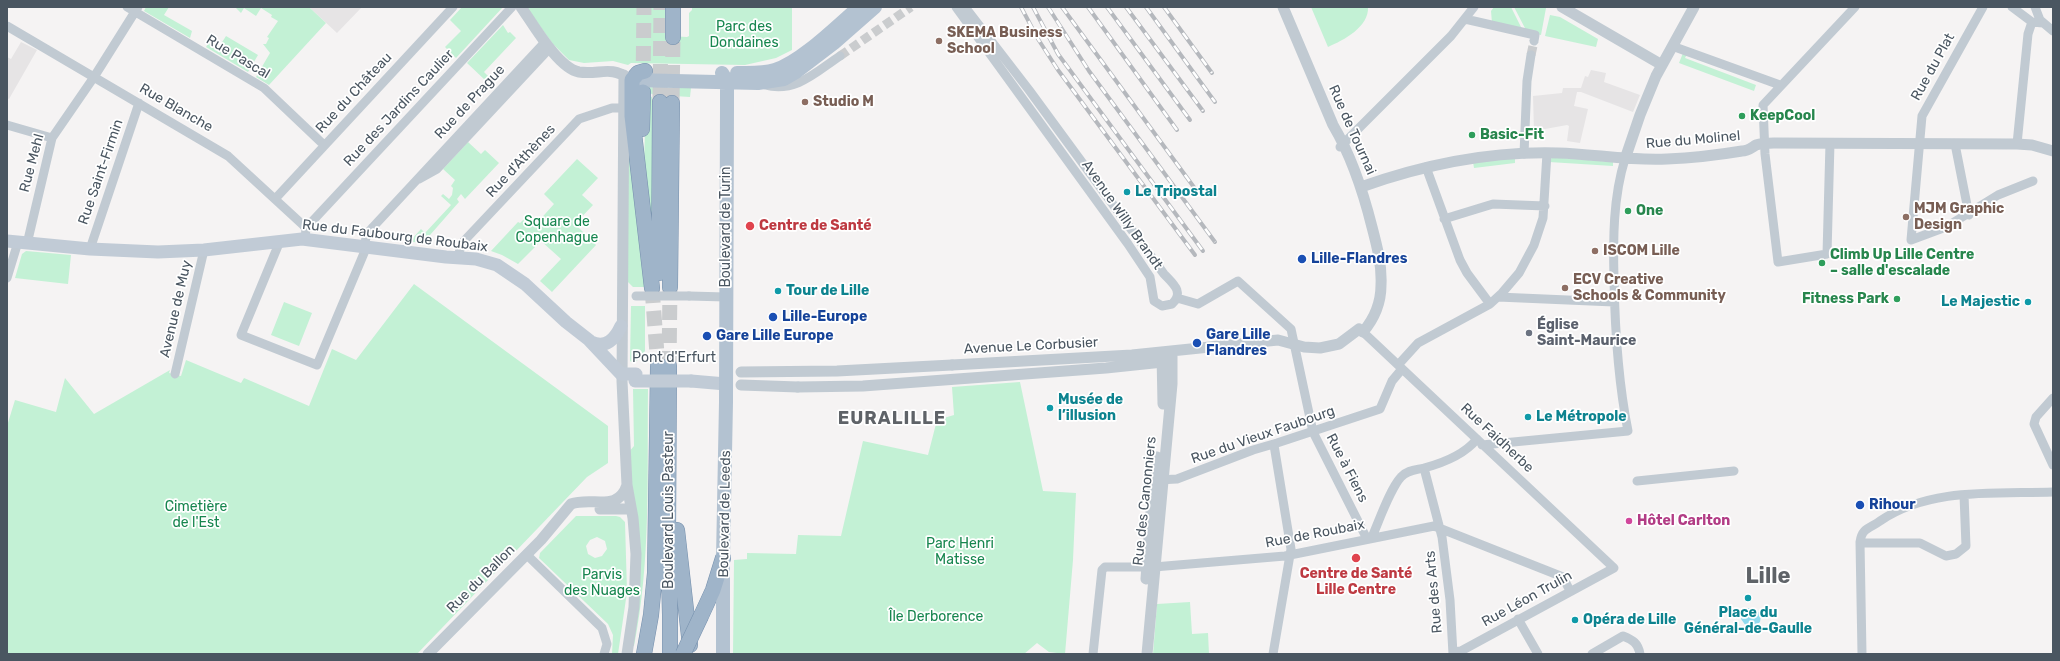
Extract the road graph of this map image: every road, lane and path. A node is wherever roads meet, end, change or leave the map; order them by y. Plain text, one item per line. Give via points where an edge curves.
1 (453, 7) edge
2 (512, 7) edge
3 (520, 7) edge
4 (673, 7) edge
5 (859, 7) edge
6 (875, 7) edge
7 (956, 7) edge
8 (965, 7) edge
9 (1283, 7) edge
10 (1474, 7) edge
11 (1562, 7) edge
12 (1694, 7) edge
13 (1855, 7) edge
14 (1983, 7) edge
15 (2012, 7) edge
16 (2034, 8) edge
17 (134, 9) edge
18 (1465, 19) junction
19 (2032, 22) junction
20 (2043, 23) junction
21 (7, 26) edge
22 (2053, 32) edge
23 (672, 37) tunnel mouth
24 (1534, 41) dead end
25 (548, 45) junction
26 (1672, 46) junction
27 (840, 56) tunnel mouth
28 (1531, 56) tunnel mouth
29 (1662, 65) junction
30 (644, 71) joint
31 (94, 77) junction
32 (724, 77) junction
33 (628, 78) junction
34 (758, 83) junction
35 (1780, 85) junction
36 (643, 92) tunnel mouth
37 (139, 103) junction
38 (666, 103) tunnel mouth
39 (623, 108) junction
40 (7, 125) edge
41 (52, 138) junction
42 (1764, 144) junction
43 (1830, 144) junction
44 (1955, 144) junction
45 (2017, 144) junction
46 (324, 145) junction
47 (1342, 146) junction
48 (1920, 149) junction
49 (2053, 151) edge
50 (1547, 153) junction
51 (1524, 154) junction
52 (1625, 159) junction
53 (1426, 167) junction
54 (2033, 181) dead end
55 (1361, 187) junction
56 (275, 199) junction
57 (642, 206) junction
58 (1545, 206) junction
59 (1969, 214) junction
60 (1444, 219) junction
61 (306, 234) junction
62 (280, 241) junction
63 (17, 242) edge
64 (365, 246) junction
65 (90, 249) junction
66 (204, 250) junction
67 (457, 258) junction
68 (7, 278) edge
69 (621, 296) junction
70 (726, 297) junction
71 (1498, 297) junction
72 (1177, 298) junction
73 (1614, 302) junction
74 (1490, 304) junction
75 (566, 322) junction
76 (621, 326) junction
77 (1361, 331) junction
78 (591, 342) junction
79 (1294, 344) junction
80 (1336, 345) joint
81 (1165, 355) junction
82 (1400, 367) junction
83 (175, 374) dead end
84 (622, 377) junction
85 (726, 379) junction
86 (669, 396) junction
87 (2051, 403) edge
88 (1313, 432) junction
89 (1479, 442) junction
90 (1274, 445) junction
91 (2053, 465) edge
92 (1424, 468) junction
93 (1734, 471) dead end
94 (1158, 480) junction
95 (1637, 482) dead end
96 (627, 485) junction
97 (2053, 492) edge
98 (1964, 495) junction
99 (656, 500) junction
100 (631, 509) junction
101 (555, 525) junction
102 (1440, 527) junction
103 (1369, 538) junction
104 (1860, 547) junction
105 (527, 555) junction
106 (1290, 555) junction
107 (723, 558) junction
108 (1150, 567) junction
109 (1614, 568) joint
110 (1570, 590) junction
111 (1518, 619) junction
112 (1453, 653) edge
113 (428, 654) edge
114 (604, 654) edge
115 (627, 654) edge
116 (634, 654) edge
117 (644, 654) edge
118 (670, 654) edge
119 (684, 654) edge
120 (690, 654) edge
121 (723, 654) edge
122 (1093, 654) edge
123 (1139, 654) edge
124 (1147, 654) edge
125 (1273, 654) edge
126 (1538, 654) edge
127 (1592, 654) edge
128 (1640, 654) edge
129 (1862, 654) edge

1 - 46 street, Rue du Château
2 - 61 street, Rue des Jardins Caulier
3 - 25 street
4 - 23 highway
5 - 32 main road via 818,42 780,68
6 - 34 main road via 834,43 791,75
7 - 72 street, Avenue Willy Brandt via 1128,244 1150,277 1154,301 1167,307
8 - 72 street, Avenue Willy Brandt via 1164,274 1177,287
9 - 47 street, Rue de Tournai
10 - 18 street
11 - 29 street
12 - 26 street
13 - 35 street
14 - 48 street, Rue du Plat via 1924,111
15 - 19 street
16 - 20 street
17 - 31 street, Rue Mehl
17 - 46 street, Rue Pascal via 264,88
18 - 24 street via 1535,35
18 - 47 street
19 - 20 street
19 - 45 street via 2028,34
20 - 22 street
21 - 31 street, Rue Blanche
25 - 33 street via 566,66 574,70 612,71
25 - 64 street, Rue de Prague via 370,230
26 - 29 street
26 - 35 street
27 - 34 street via 794,86 777,88
28 - 51 street via 1527,81
29 - 52 street via 1642,110
30 - 32 main road
30 - 33 highway
31 - 37 street, Rue Blanche
31 - 41 street, Rue Mehl
32 - 33 main road
32 - 34 main road
32 - 70 main road, Boulevard de Turin
33 - 39 street
33 - 57 highway
35 - 42 street via 1762,107
36 - 57 highway
37 - 56 street, Rue Blanche via 228,156
37 - 65 street, Rue Saint-Firmin
38 - 57 highway via 660,288
39 - 67 street, Rue d'Athènes via 612,108 579,119 463,242
39 - 69 street
40 - 41 street
41 - 63 street, Rue Mehl
42 - 43 street, Rue du Molinel
42 - 43 street via 1778,262 1826,254
42 - 52 street, Rue du Molinel via 1742,151 1684,158
43 - 48 street, Rue du Molinel
44 - 45 street, Rue du Molinel
44 - 48 street, Rue du Molinel
44 - 59 street
45 - 49 street, Rue du Molinel
46 - 56 street, Rue du Château
47 - 55 street, Rue de Tournai
48 - 59 street, Rue du Plat via 1912,240 1946,227
50 - 51 street, Rue du Molinel
50 - 52 street, Rue du Molinel
50 - 58 street
51 - 53 street, Rue du Molinel via 1470,159
52 - 73 street via 1621,172 1614,234
53 - 55 street, Rue du Molinel
53 - 60 street
54 - 59 street via 1998,195
55 - 77 street, Rue de Tournai via 1381,270 1378,302 1372,319
56 - 61 street, Rue Blanche
58 - 60 street via 1493,204
58 - 71 street via 1539,232 1530,253 1516,277
60 - 74 street via 1463,267
61 - 62 main road, Rue du Faubourg de Roubaix
61 - 64 main road, Rue du Faubourg de Roubaix
62 - 64 street, Rue de Prague via 241,335 317,365
62 - 66 main road, Rue du Faubourg de Roubaix
63 - 65 main road, Rue du Faubourg de Roubaix
63 - 68 street, Rue Mehl
64 - 67 main road, Rue du Faubourg de Roubaix
65 - 66 main road, Rue du Faubourg de Roubaix via 158,252
66 - 83 street, Avenue de Muy
67 - 75 main road, Rue du Faubourg de Roubaix via 483,260 509,272
69 - 70 street, bridge
69 - 76 street
70 - 85 main road, Boulevard de Turin
71 - 73 street
71 - 74 street
72 - 79 street, Rue à Fiens via 1198,304 1234,282 1239,282 1290,328
73 - 89 street via 1617,352 1628,431
74 - 82 street via 1418,343
75 - 78 main road, Rue du Faubourg de Roubaix
75 - 84 main road, Rue du Faubourg de Roubaix via 587,350 617,379
76 - 78 main road via 608,343 599,345
76 - 84 street
77 - 80 street, Rue de Tournai
77 - 82 street, Rue Faidherbe
78 - 84 main road, Rue du Faubourg de Roubaix
79 - 80 street, Avenue Le Corbusier via 1317,348
79 - 81 street, Avenue Le Corbusier via 1278,340
79 - 88 street, Rue à Fiens
81 - 85 street, Avenue Le Corbusier, bridge via 837,371 741,372
81 - 85 street, Avenue Le Corbusier, bridge via 1106,368 833,388 741,385
81 - 94 street, Rue des Canonniers
82 - 88 street, Rue du Vieux Faubourg via 1380,409
82 - 89 street, Rue Faidherbe
84 - 85 main road, Pont d'Erfurt
84 - 96 street
85 - 107 main road, Boulevard de Leeds
86 - 99 highway, Boulevard Louis Pasteur via 663,366
86 - 118 highway, Boulevard Louis Pasteur
86 - 120 highway via 677,541
87 - 91 street via 2036,417 2034,424
88 - 90 street, Rue du Vieux Faubourg
88 - 103 street, Rue à Fiens
89 - 92 street via 1463,453
89 - 109 street, Rue Faidherbe
90 - 94 street, Rue du Vieux Faubourg via 1253,450 1177,479
90 - 106 street
92 - 102 street, Rue des Arts
92 - 103 street via 1413,470 1402,477
93 - 95 street
94 - 108 street, Rue des Canonniers
96 - 100 street
96 - 101 street, Rue du Ballon via 623,495 617,500 571,504
97 - 98 street
98 - 104 street via 1947,496 1908,506 1870,526 1862,533
98 - 104 street via 1966,546 1956,554 1943,555 1920,543
99 - 116 highway via 650,536 644,611
99 - 117 highway, Boulevard Louis Pasteur via 655,581
100 - 101 street, Rue du Ballon via 576,508
100 - 115 street via 635,530 635,581
101 - 105 street, Rue du Ballon
102 - 103 street, Rue de Roubaix via 1429,526
102 - 110 street via 1563,577
102 - 112 street, Rue des Arts via 1450,600
103 - 106 street, Rue de Roubaix
104 - 129 street
105 - 113 street, Rue du Ballon
105 - 114 street via 602,628 607,644
106 - 108 street, Rue de Roubaix
106 - 125 street
107 - 119 highway, bridge via 714,590
107 - 121 main road, Boulevard de Leeds
108 - 122 street, Rue de Roubaix via 1103,568
108 - 123 street, Rue des Canonniers
108 - 124 street, Rue des Canonniers
109 - 110 street, Rue Léon Trulin
110 - 111 street, Rue Léon Trulin
111 - 112 street, Rue Léon Trulin
111 - 126 street
127 - 128 street via 1623,636 1633,640

